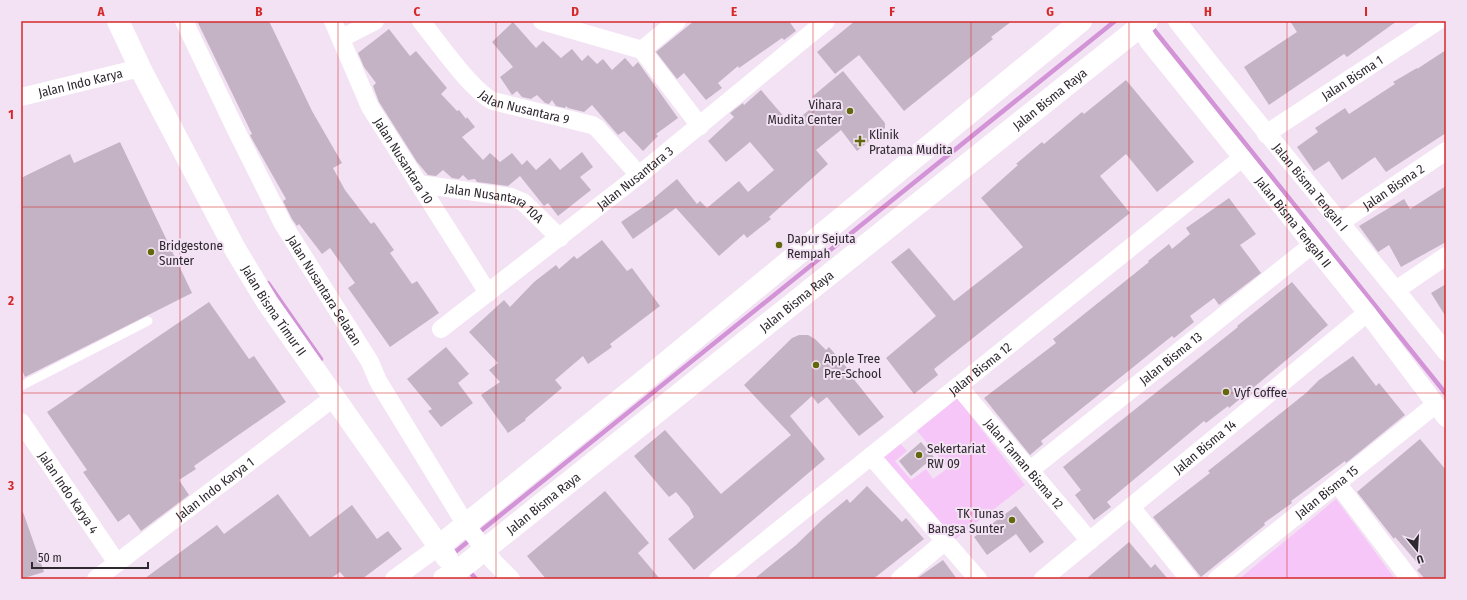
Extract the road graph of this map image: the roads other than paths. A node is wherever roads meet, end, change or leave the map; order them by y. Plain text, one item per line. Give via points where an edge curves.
1 (118, 21) edge
2 (184, 21) edge
3 (334, 21) edge
4 (375, 21) edge
5 (421, 21) edge
6 (542, 21) edge
7 (677, 21) edge
8 (826, 21) edge
9 (1081, 21) edge
10 (1177, 21) edge
11 (1438, 21) edge
12 (1143, 23) edge
13 (342, 38) junction
14 (642, 50) junction
15 (140, 68) junction
16 (21, 97) edge
17 (700, 126) junction
18 (1266, 134) junction
19 (1446, 151) edge
20 (1242, 158) junction
21 (639, 175) junction
22 (419, 184) junction
23 (1341, 222) junction
24 (560, 238) junction
25 (1312, 245) junction
26 (1446, 256) edge
27 (1396, 290) junction
28 (488, 293) junction
29 (1367, 313) junction
30 (148, 321) dead end
31 (441, 329) dead end
32 (1446, 352) edge
33 (21, 386) edge
34 (958, 386) junction
35 (333, 398) junction
36 (1441, 412) edge
37 (21, 422) edge
38 (871, 456) junction
39 (1029, 471) junction
40 (1337, 483) junction
41 (1131, 507) junction
42 (466, 527) junction
43 (1090, 541) junction
44 (944, 542) junction
45 (440, 545) junction
46 (117, 563) junction
47 (467, 563) edge
48 (1047, 578) edge
49 (96, 579) edge
50 (394, 579) edge
51 (510, 579) edge
52 (718, 579) edge
53 (900, 579) edge
54 (978, 579) edge
55 (1189, 579) edge
56 (1217, 579) edge
57 (1410, 579) edge

1 - 15 street, Jalan Bisma Timur II
2 - 42 street, Jalan Nusantara Selatan via 283,224 370,362 381,387
3 - 13 street, Jalan Nusantara 10
4 - 13 street
5 - 21 street, Jalan Nusantara 9 via 486,97 493,101 592,125
6 - 14 street
7 - 14 street
8 - 17 street, Jalan Nusantara 3
9 - 42 street
10 - 18 street, Jalan Bisma Tengah I
11 - 18 street, Jalan Bisma 1
12 - 20 street, Jalan Bisma Tengah II via 1148,41
12 - 47 street, Jalan Bisma Raya
13 - 22 street, Jalan Nusantara 10 via 370,107
14 - 17 street
15 - 16 street, Jalan Indo Karya
15 - 35 street, Jalan Bisma Timur II via 235,249 267,302
17 - 21 street, Jalan Nusantara 3
18 - 23 street, Jalan Bisma Tengah I
19 - 23 street, Jalan Bisma 2
20 - 25 street, Jalan Bisma Tengah II
20 - 34 street, Jalan Bisma 12
21 - 24 street, Jalan Nusantara 3
22 - 24 street, Jalan Nusantara 10A via 511,197 523,202
22 - 28 street, Jalan Nusantara 10
23 - 27 street, Jalan Bisma Tengah I
24 - 28 street, Jalan Nusantara 3
25 - 29 street, Jalan Bisma Tengah II
25 - 39 street, Jalan Bisma 13
26 - 27 street
27 - 32 street, Jalan Bisma Tengah I
28 - 31 street, Jalan Nusantara 3
29 - 36 street, Jalan Bisma Tengah II
29 - 41 street, Jalan Bisma 14
30 - 33 lane
34 - 38 street, Jalan Bisma 12
34 - 39 street, Jalan Taman Bisma 12
35 - 45 street, Jalan Bisma Timur II
35 - 46 street, Jalan Indo Karya 1
36 - 40 street, Jalan Bisma 15
37 - 46 street, Jalan Indo Karya 4
38 - 44 street
38 - 52 street, Jalan Bisma 12
39 - 43 street, Jalan Taman Bisma 12
40 - 56 street, Jalan Bisma 15
40 - 57 street
41 - 43 street, Jalan Bisma 14
41 - 55 street
42 - 45 street
42 - 47 street, Jalan Nusantara Selatan
43 - 48 street, Jalan Bisma 14
44 - 53 street
44 - 54 street
45 - 47 street, Jalan Bisma Timur II
45 - 50 street
46 - 49 street, Jalan Indo Karya 1
47 - 51 street, Jalan Nusantara Selatan

